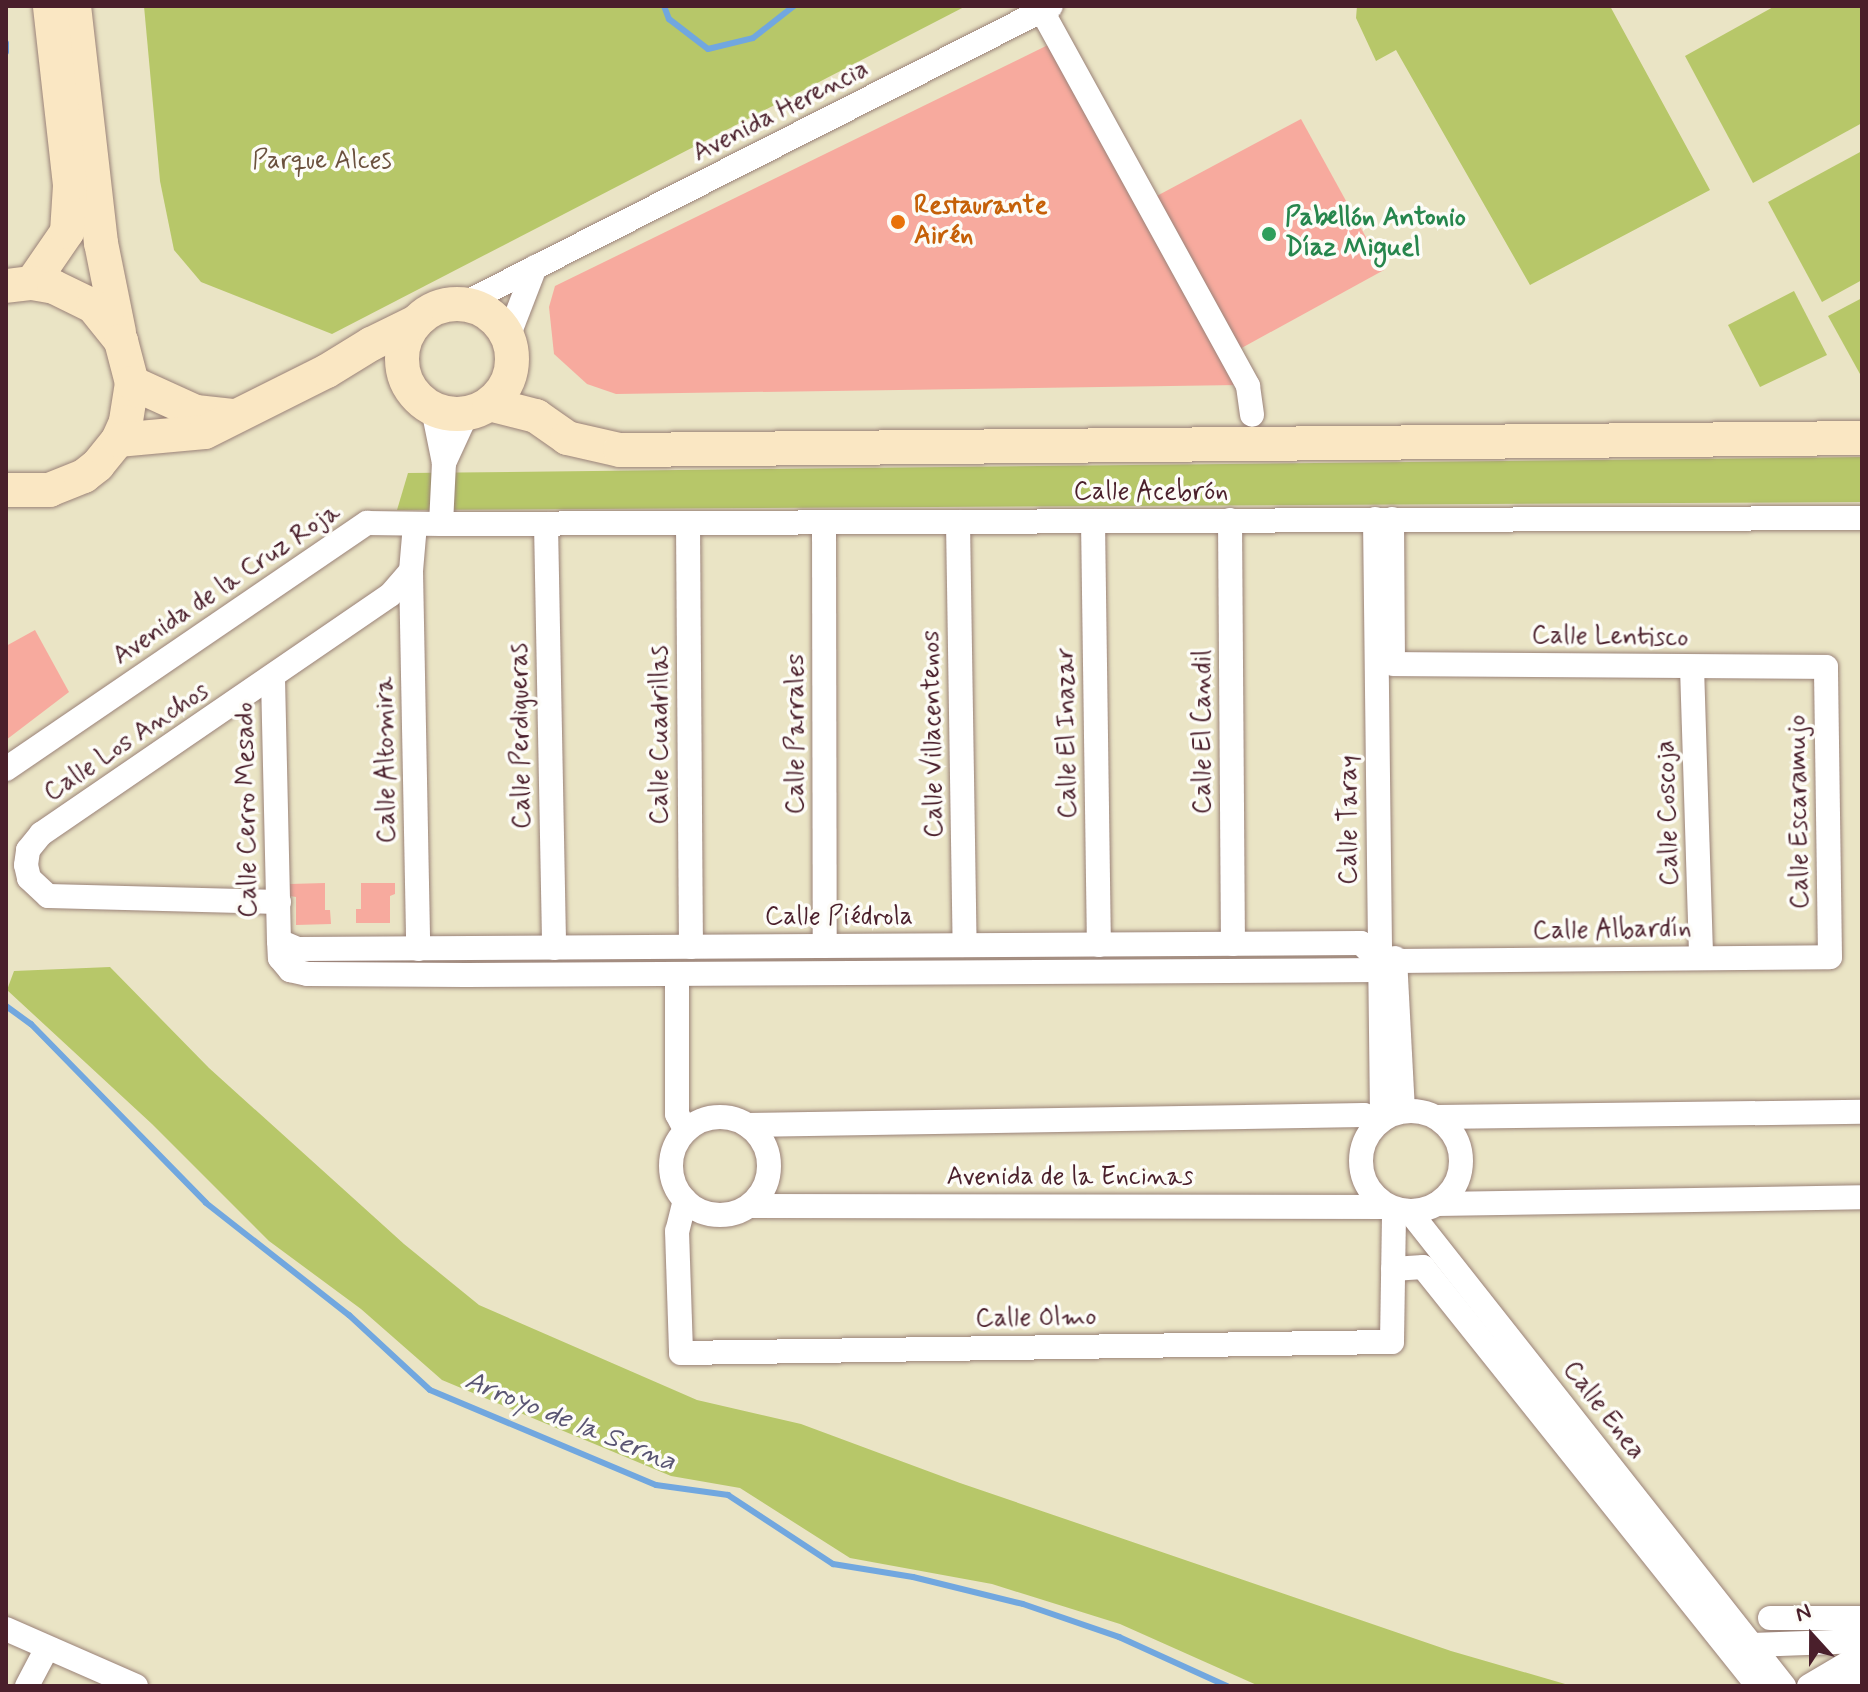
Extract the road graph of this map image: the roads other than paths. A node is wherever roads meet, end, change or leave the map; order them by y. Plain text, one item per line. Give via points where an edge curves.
1 (50, 6) edge
2 (74, 6) edge
3 (1046, 8) edge
4 (535, 267) junction
5 (19, 284) edge
6 (463, 304) junction
7 (416, 322) junction
8 (121, 341) junction
9 (510, 353) junction
10 (354, 357) junction
11 (402, 365) junction
12 (132, 383) junction
13 (478, 408) junction
14 (433, 409) junction
15 (1252, 415) dead end
16 (536, 416) junction
17 (240, 417) junction
18 (1862, 438) edge
19 (118, 440) junction
20 (444, 463) junction
21 (21, 491) edge
22 (6, 516) edge
23 (1862, 518) edge
24 (1384, 519) junction
25 (1230, 520) junction
26 (1093, 521) junction
27 (824, 522) junction
28 (958, 522) junction
29 (688, 523) junction
30 (415, 524) junction
31 (441, 524) junction
32 (546, 524) junction
33 (411, 571) junction
34 (1393, 664) junction
35 (1692, 667) junction
36 (1826, 667) joint
37 (273, 678) junction
38 (6, 769) edge
39 (279, 902) junction
40 (279, 941) junction
41 (1233, 944) junction
42 (965, 945) junction
43 (1099, 945) junction
44 (825, 946) junction
45 (691, 947) junction
46 (554, 948) junction
47 (418, 949) junction
48 (1830, 957) joint
49 (1701, 958) junction
50 (1384, 964) junction
51 (677, 974) junction
52 (1862, 1112) edge
53 (1389, 1117) junction
54 (1437, 1117) junction
55 (747, 1125) junction
56 (686, 1131) junction
57 (1862, 1197) edge
58 (685, 1200) junction
59 (1437, 1204) junction
60 (750, 1206) junction
61 (1398, 1209) junction
62 (1393, 1269) junction
63 (1770, 1618) dead end
64 (1862, 1618) edge
65 (6, 1629) edge
66 (1862, 1641) edge
67 (1752, 1645) junction
68 (47, 1648) junction
69 (1862, 1655) edge
70 (1862, 1677) edge
71 (27, 1686) edge
72 (136, 1686) edge
73 (1758, 1686) edge
74 (1784, 1686) edge
75 (1809, 1686) edge
76 (1847, 1686) edge

1 - 5 main road via 70,185 67,232
2 - 8 main road via 101,243
3 - 4 street, Avenida Herencia
3 - 15 street via 1248,386
4 - 6 street, Avenida Herencia
4 - 9 street
5 - 8 main road via 75,294 93,306
6 - 7 main road via 437,307
6 - 9 main road via 482,309 497,321
7 - 10 main road
7 - 11 main road via 404,342
8 - 12 main road
9 - 13 main road via 504,388
9 - 16 main road
10 - 11 main road
10 - 17 main road
11 - 14 main road via 413,391
12 - 17 main road via 196,412
12 - 19 main road
13 - 14 main road
13 - 16 main road
13 - 20 street
14 - 20 street
16 - 18 main road via 567,438 620,450
17 - 19 main road via 205,432
19 - 21 main road via 84,476
20 - 31 street
21 - 22 main road
23 - 24 street, Calle Acebrón
24 - 25 street, Calle Acebrón
24 - 34 street, Calle Taray
24 - 50 street, Calle Taray
25 - 26 street, Calle Acebrón
25 - 41 street, Calle El Candil
26 - 28 street, Calle Acebrón
26 - 43 street, Calle El Inazar
27 - 28 street, Calle Acebrón
27 - 29 street, Calle Acebrón
27 - 44 street, Calle Parrales
28 - 42 street, Calle Villacentenos
29 - 32 street, Calle Acebrón
29 - 45 street, Calle Cuadrillas
30 - 31 street, Avenida de la Cruz Roja
30 - 33 street
30 - 38 street, Avenida de la Cruz Roja via 367,523
31 - 32 street, Calle Acebrón
32 - 46 street, Calle Perdigueras
33 - 37 street, Calle Los Anchos via 390,595
33 - 47 street, Calle Altomira
34 - 35 street, Calle Lentisco
34 - 50 street, Calle Taray
35 - 36 street, Calle Lentisco
35 - 49 street, Calle Coscoja
36 - 48 street, Calle Escaramujo
37 - 39 street, Calle Cerro Mesado
37 - 39 street, Calle Los Anchos via 41,834 28,850 26,865 29,878 48,896
39 - 40 street, Calle Cerro Mesado
40 - 47 street, Calle Piédrola via 298,949
40 - 51 street, Calle Albardín via 280,958 290,970 308,974
41 - 43 street, Calle Piédrola
41 - 50 street, Calle Piédrola via 1361,943
42 - 43 street, Calle Piédrola
42 - 44 street, Calle Piédrola
44 - 45 street, Calle Piédrola
45 - 46 street, Calle Piédrola
46 - 47 street, Calle Piédrola
48 - 49 street, Calle Albardín
49 - 50 street, Calle Albardín
50 - 51 street, Calle Albardín
50 - 53 street, Calle Taray
51 - 56 street via 677,1114
52 - 54 street
53 - 54 street via 1420,1111
53 - 55 street
53 - 61 street via 1367,1136 1361,1157 1364,1178 1375,1197
54 - 59 street via 1455,1136 1462,1161 1455,1186
55 - 56 street via 726,1117 704,1120
55 - 60 street via 761,1138 769,1174
56 - 58 street via 672,1158 676,1188
57 - 59 street
58 - 60 street via 716,1215
58 - 62 street, Calle Olmo via 677,1231 681,1353 1392,1342
59 - 61 street
60 - 61 street, Avenida de la Encinas
61 - 62 street
61 - 67 street, Calle Enea
62 - 73 street via 1423,1267
63 - 64 street
65 - 68 street
66 - 67 street
67 - 74 street, Calle Enea
68 - 71 street
68 - 72 street
69 - 75 street
70 - 76 street

